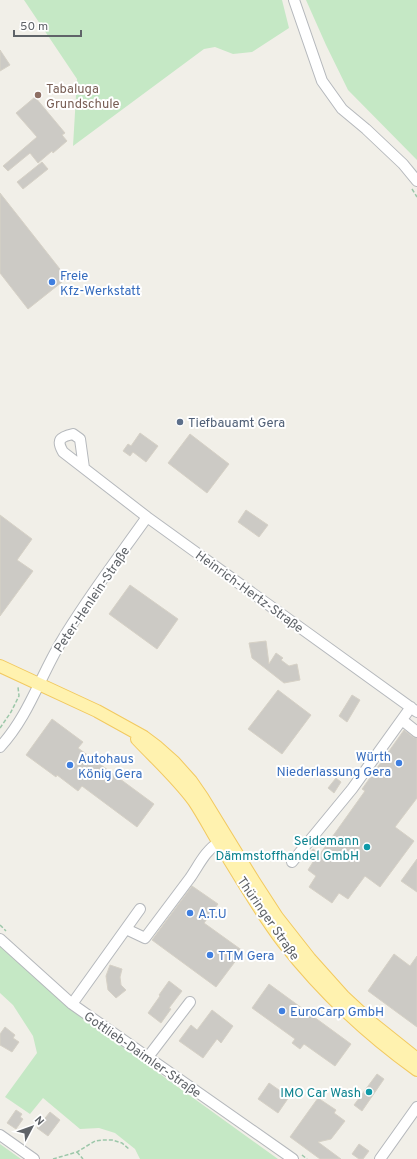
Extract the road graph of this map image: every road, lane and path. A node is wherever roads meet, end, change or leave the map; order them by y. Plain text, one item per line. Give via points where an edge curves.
1 (294, 0) edge
2 (417, 181) edge
3 (84, 468) dead end
4 (148, 517) junction
5 (0, 666) edge
6 (15, 674) junction
7 (39, 684) junction
8 (414, 710) edge
9 (402, 720) junction
10 (0, 728) edge
11 (417, 732) edge
12 (0, 747) edge
13 (223, 839) junction
14 (292, 862) dead end
15 (140, 909) dead end
16 (126, 929) junction
17 (0, 939) edge
18 (190, 1002) dead end
19 (72, 1004) junction
20 (148, 1057) junction
21 (417, 1059) edge
22 (417, 1070) edge
23 (417, 1107) edge
24 (0, 1134) edge
25 (129, 1149) dead end
26 (77, 1152) junction
27 (34, 1159) edge
28 (53, 1159) edge
29 (83, 1159) edge
30 (293, 1159) edge
31 (380, 1159) edge

1 - 2 street via 322,81 342,109 403,164
3 - 4 street, Heinrich-Hertz-Straße
4 - 7 street, Peter-Henlein-Straße via 86,603
4 - 8 street, Heinrich-Hertz-Straße
5 - 6 main road, Thüringer Straße
6 - 7 main road, Thüringer Straße
6 - 10 path via 12,682 18,686 19,696
7 - 12 street, Peter-Henlein-Straße via 23,717
7 - 13 main road, Thüringer Straße via 97,711 128,729 182,785
8 - 9 street
9 - 11 street
9 - 14 street via 352,789
13 - 16 street via 206,852 145,938
13 - 21 main road, Thüringer Straße via 277,917 310,959 344,997
13 - 22 main road, Thüringer Straße via 244,884 301,964 353,1017
15 - 16 street
16 - 19 street
17 - 19 street, Gottlieb-Daimler-Straße
18 - 20 street
19 - 20 street, Gottlieb-Daimler-Straße
20 - 30 street, Gottlieb-Daimler-Straße
23 - 31 street
24 - 27 street
25 - 26 path via 122,1143 102,1140 95,1141
26 - 28 path
26 - 29 path

